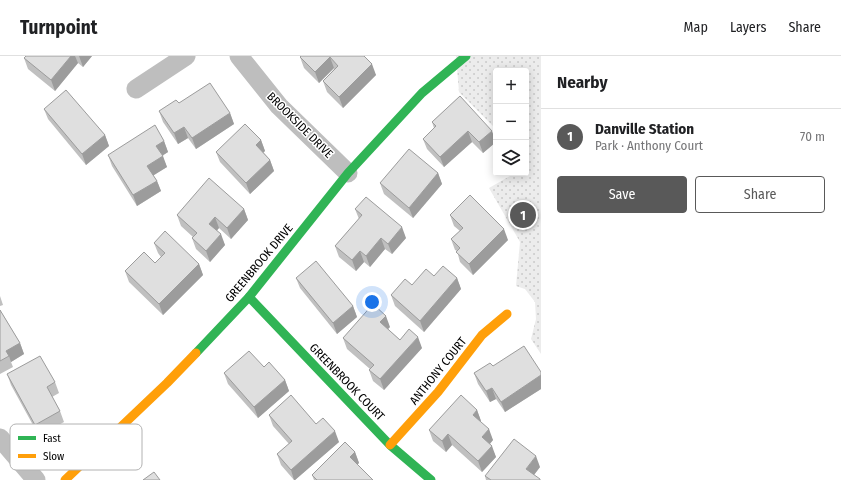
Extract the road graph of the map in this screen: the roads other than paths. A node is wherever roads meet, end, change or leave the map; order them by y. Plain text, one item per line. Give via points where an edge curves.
1 (186, 56) edge
2 (239, 56) edge
3 (466, 56) edge
4 (136, 89) dead end
5 (348, 173) junction
6 (249, 297) junction
7 (507, 314) dead end
8 (124, 424) edge
9 (0, 438) edge
10 (390, 445) junction
11 (10, 450) edge
12 (27, 470) edge
13 (76, 470) edge
14 (36, 480) edge
15 (65, 480) edge
16 (431, 480) edge

1 - 4 street
2 - 5 street, BROOKSIDE DRIVE via 279,106
3 - 5 street, GREENBROOK DRIVE via 422,93
5 - 6 street, GREENBROOK DRIVE
6 - 8 street, GREENBROOK DRIVE via 168,383
6 - 10 street, GREENBROOK COURT
7 - 10 street, ANTHONY COURT via 482,335 438,392
9 - 11 street
10 - 16 street, GREENBROOK COURT
12 - 14 street
13 - 15 street, GREENBROOK DRIVE

